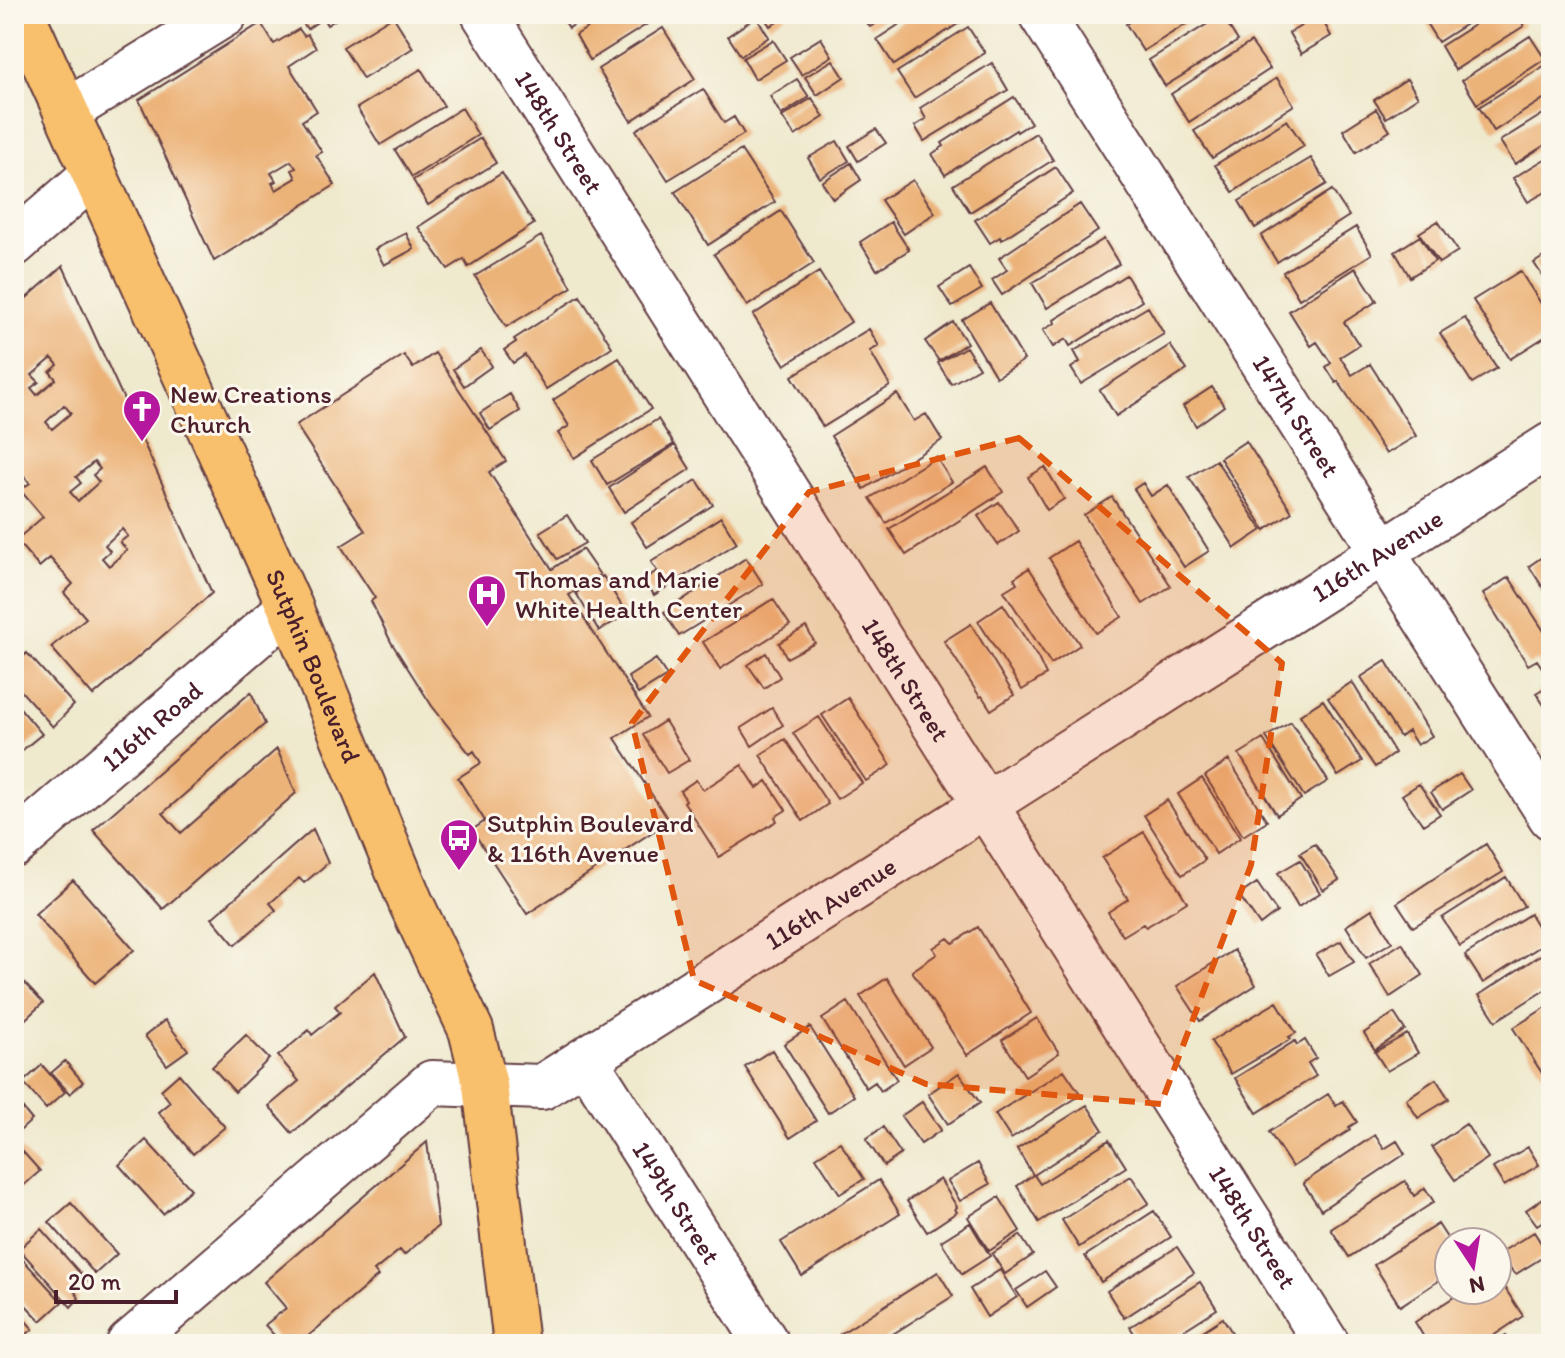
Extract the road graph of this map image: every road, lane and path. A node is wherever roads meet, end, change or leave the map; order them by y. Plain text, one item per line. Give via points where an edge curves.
1 (225, 14) edge
2 (484, 14) edge
3 (1041, 14) edge
4 (31, 17) edge
5 (174, 28) edge
6 (66, 112) junction
7 (94, 174) junction
8 (14, 244) edge
9 (1551, 445) edge
10 (1383, 552) junction
11 (290, 607) junction
12 (984, 806) junction
13 (1551, 817) edge
14 (14, 845) edge
15 (586, 1061) junction
16 (485, 1085) junction
17 (129, 1344) edge
18 (516, 1344) edge
19 (767, 1344) edge
20 (1327, 1344) edge

1 - 5 street
2 - 12 street, 148th Street
3 - 10 street, 147th Street
4 - 6 main road, Sutphin Boulevard
5 - 6 street
6 - 7 main road, Sutphin Boulevard
7 - 8 street
7 - 11 main road, Sutphin Boulevard
9 - 10 street, 116th Avenue
10 - 12 street, 116th Avenue
10 - 13 street, 147th Street
11 - 14 street, 116th Road
11 - 16 main road, Sutphin Boulevard via 411,903 471,1030
12 - 15 street, 116th Avenue
12 - 20 street, 148th Street
15 - 16 street, 116th Avenue via 542,1087
15 - 19 street, 149th Street
16 - 17 street, 116th Avenue via 432,1083
16 - 18 main road, Sutphin Boulevard

